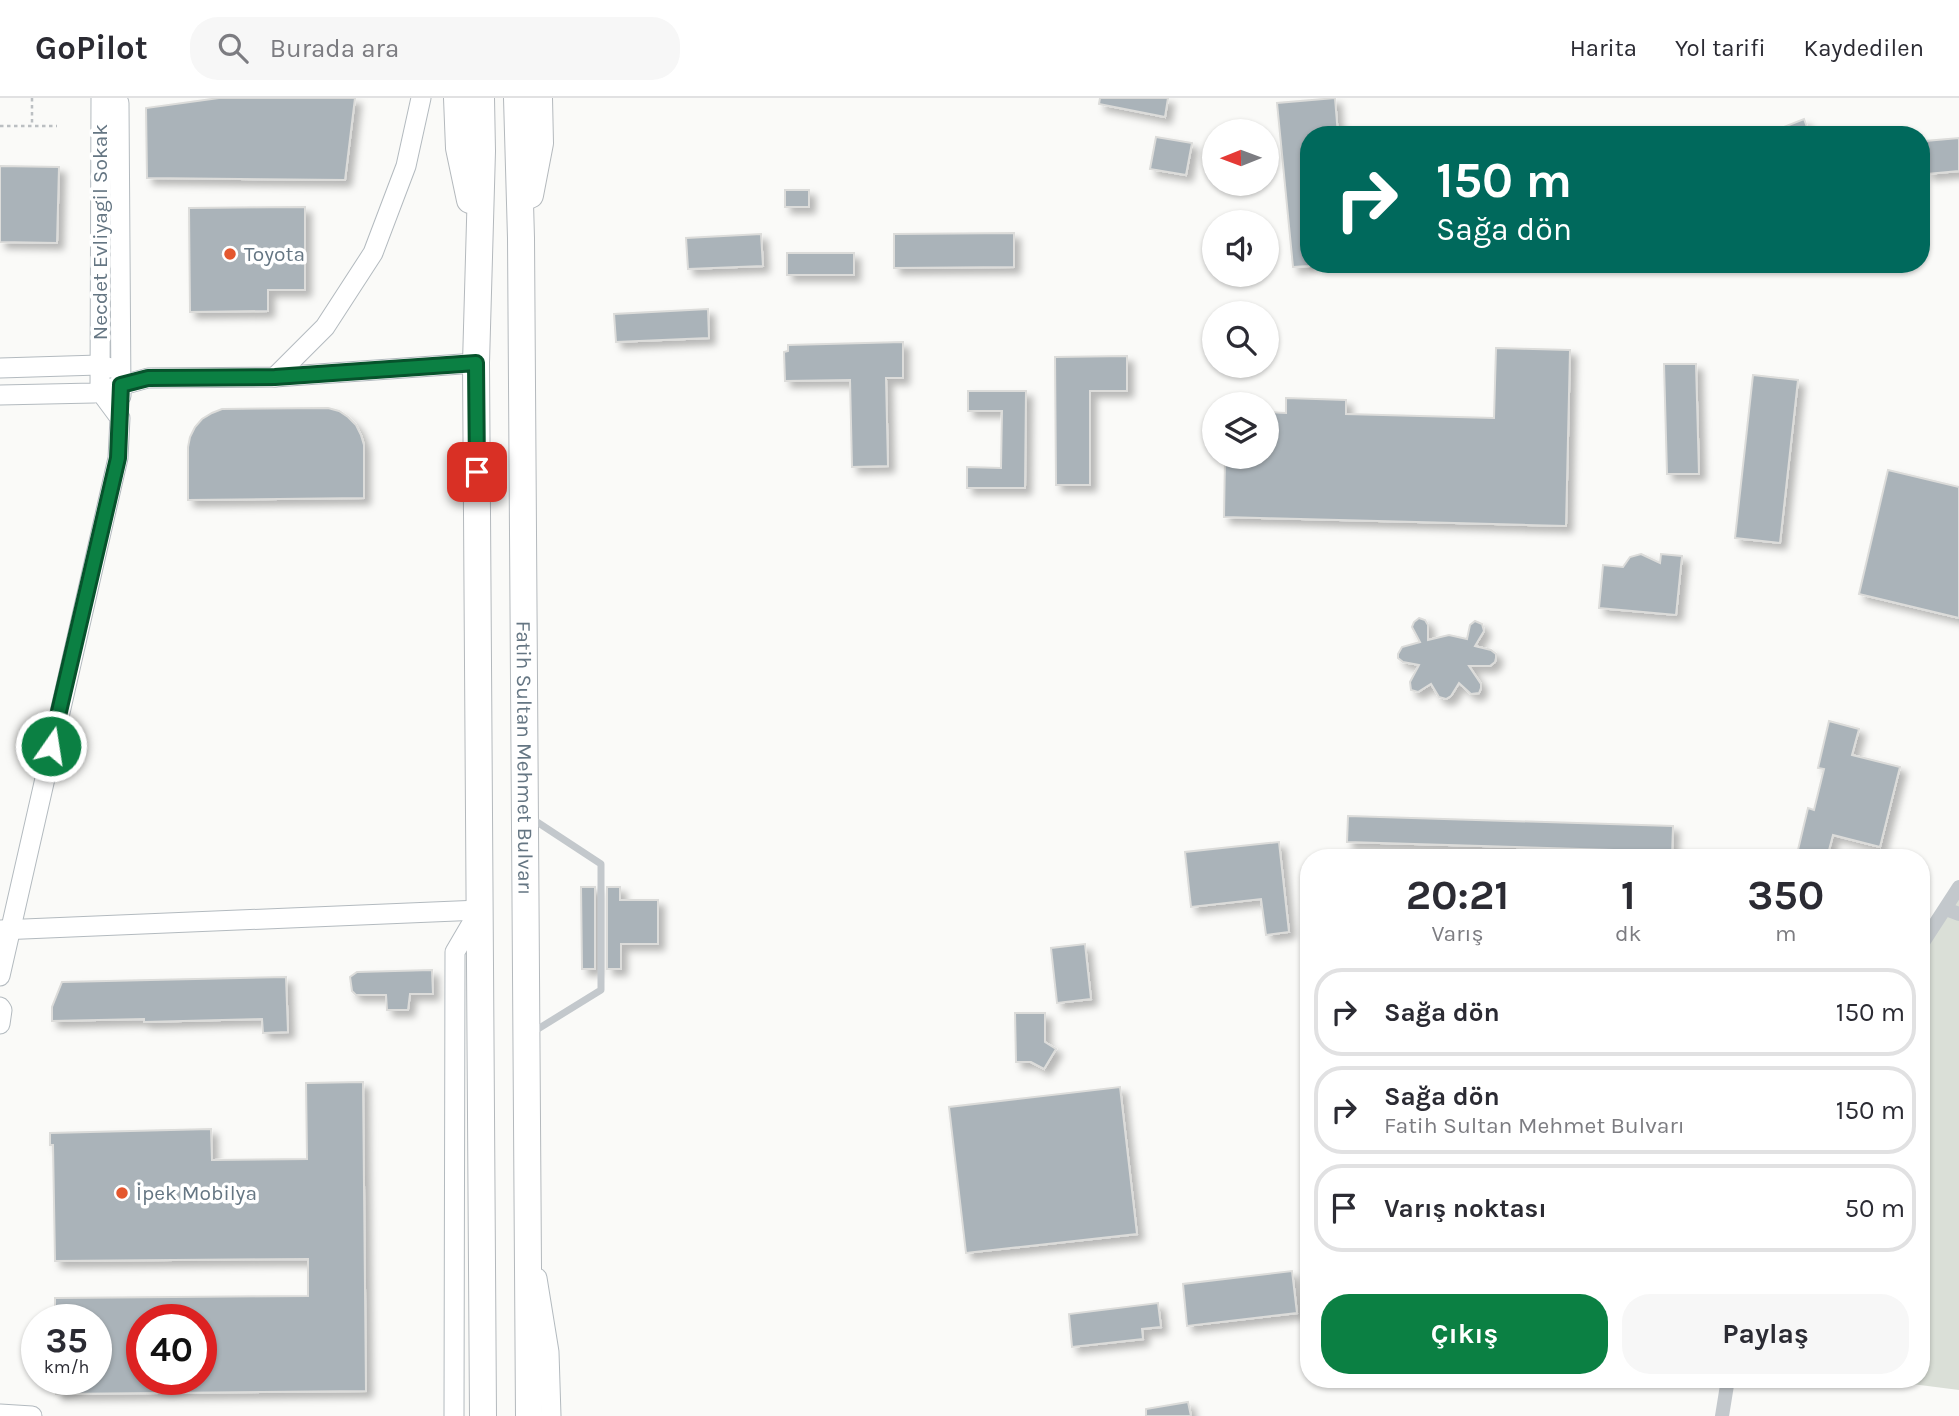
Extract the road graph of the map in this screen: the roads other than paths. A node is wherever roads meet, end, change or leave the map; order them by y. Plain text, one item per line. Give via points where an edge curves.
1 (101, 98) edge
2 (117, 98) edge
3 (421, 98) edge
4 (457, 98) edge
5 (481, 98) edge
6 (517, 98) edge
7 (539, 98) edge
8 (521, 238) junction
9 (479, 240) junction
10 (476, 363) junction
11 (99, 365) junction
12 (0, 368) edge
13 (275, 377) junction
14 (122, 378) junction
15 (100, 391) junction
16 (0, 395) edge
17 (120, 418) junction
18 (525, 814) junction
19 (1959, 887) edge
20 (480, 910) junction
21 (1952, 912) edge
22 (5, 930) edge
23 (1930, 935) edge
24 (0, 976) edge
25 (0, 1007) edge
26 (0, 1024) edge
27 (527, 1037) junction
28 (528, 1219) junction
29 (1727, 1388) edge
30 (0, 1414) edge
31 (32, 1416) edge
32 (454, 1416) edge
33 (483, 1416) edge
34 (529, 1416) edge
35 (551, 1416) edge
36 (1722, 1416) edge

1 - 11 street, Necdet Evliyagil Sokak
2 - 14 street
3 - 13 street via 405,166 373,253 325,327
4 - 9 highway via 459,148
5 - 9 highway
6 - 8 highway, Fatih Sultan Mehmet Bulvarı
7 - 8 highway via 540,143
8 - 18 highway, Fatih Sultan Mehmet Bulvarı
9 - 10 highway
10 - 13 street
10 - 20 highway
11 - 12 street
11 - 14 street
11 - 15 street, Necdet Evliyagil Sokak
13 - 14 street
14 - 15 street
14 - 17 street
15 - 16 street
15 - 17 street
17 - 22 street via 118,458
18 - 27 highway, Fatih Sultan Mehmet Bulvarı
18 - 27 lane via 601,864 601,990
19 - 21 street
20 - 22 street
20 - 32 street via 455,952
20 - 33 highway
21 - 23 street
22 - 24 street
25 - 26 street
27 - 28 highway, Fatih Sultan Mehmet Bulvarı
28 - 34 highway, Fatih Sultan Mehmet Bulvarı
28 - 35 street via 549,1352
29 - 36 street
30 - 31 street

